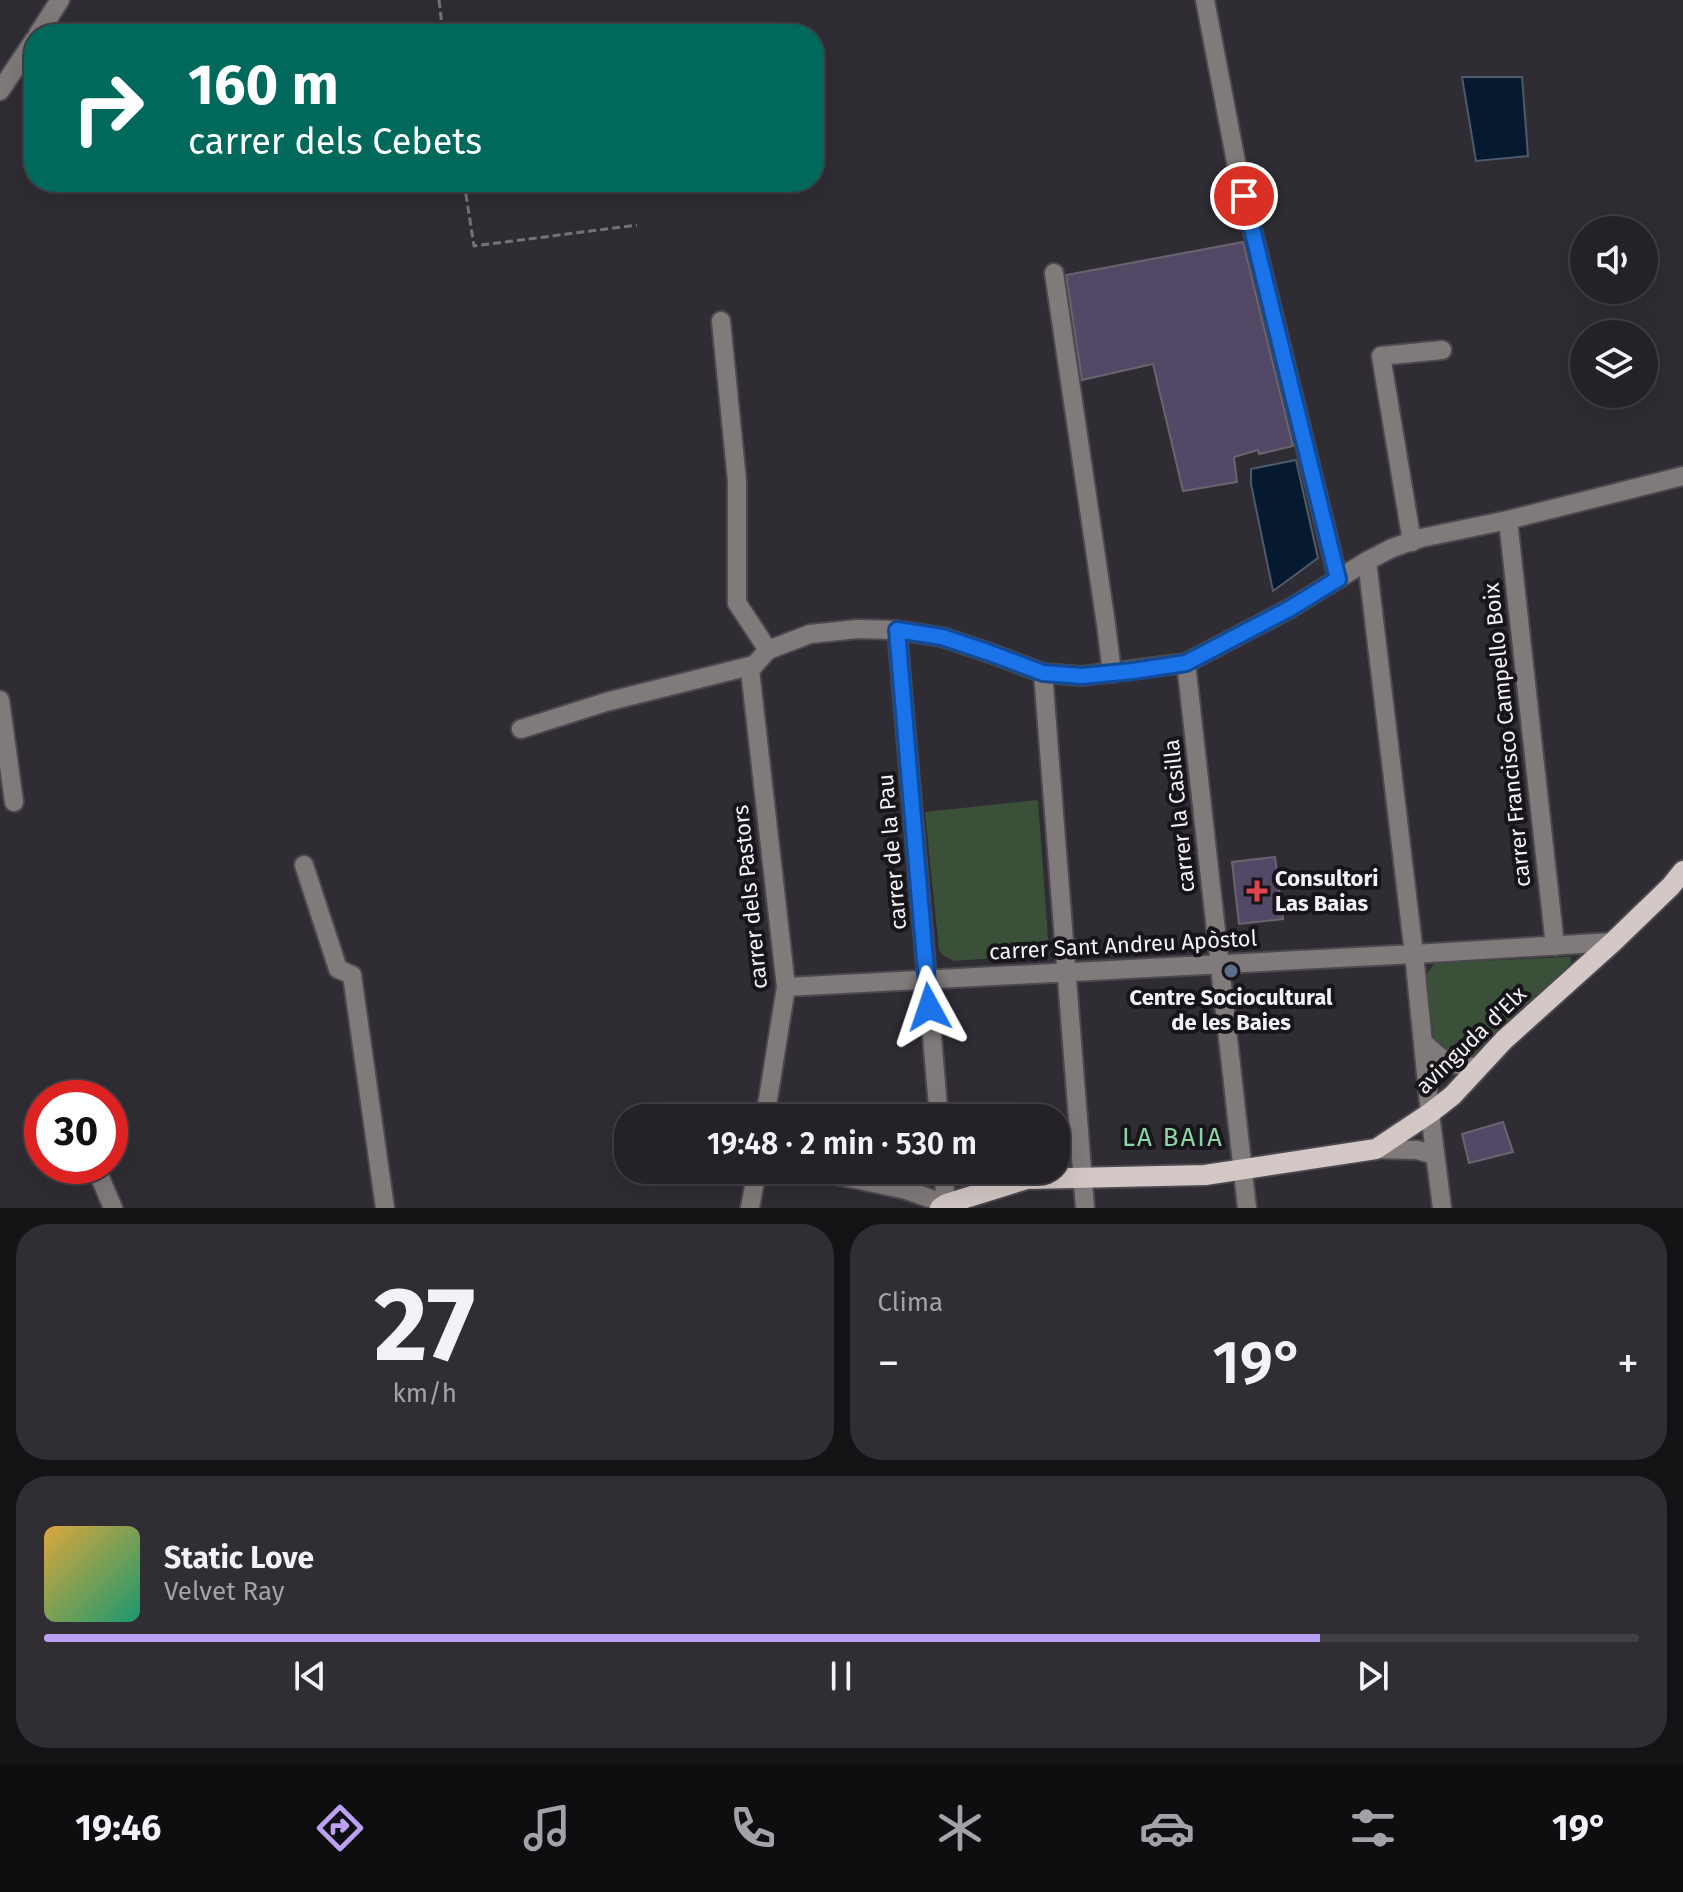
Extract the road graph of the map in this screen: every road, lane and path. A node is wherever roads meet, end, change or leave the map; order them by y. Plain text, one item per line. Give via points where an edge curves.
1 (60, 0) edge
2 (439, 0) edge
3 (1205, 0) edge
4 (44, 24) edge
5 (442, 24) edge
6 (24, 55) edge
7 (0, 91) edge
8 (466, 192) edge
9 (637, 225) dead end
10 (1054, 273) dead end
11 (721, 321) dead end
12 (1442, 350) dead end
13 (1683, 476) edge
14 (1651, 484) junction
15 (1683, 489) edge
16 (1508, 520) junction
17 (1412, 542) junction
18 (1367, 561) junction
19 (1338, 579) junction
20 (897, 630) junction
21 (768, 650) junction
22 (1186, 663) junction
23 (752, 667) junction
24 (1043, 673) junction
25 (1112, 673) junction
26 (0, 700) edge
27 (521, 729) dead end
28 (14, 802) dead end
29 (304, 865) dead end
30 (1679, 880) edge
31 (1613, 942) junction
32 (1555, 946) junction
33 (1414, 954) junction
34 (1219, 964) junction
35 (1066, 972) junction
36 (927, 979) junction
37 (786, 987) junction
38 (1423, 1042) junction
39 (1479, 1067) junction
40 (767, 1104) edge
41 (938, 1104) edge
42 (1430, 1113) junction
43 (1376, 1149) junction
44 (1435, 1155) junction
45 (1243, 1170) junction
46 (1083, 1178) junction
47 (103, 1184) edge
48 (754, 1184) edge
49 (878, 1184) edge
50 (943, 1184) edge
51 (943, 1206) edge
52 (113, 1208) edge
53 (385, 1208) edge
54 (750, 1208) edge
55 (1085, 1208) edge
56 (1247, 1208) edge
57 (1442, 1208) edge

1 - 4 street
2 - 5 path
3 - 19 street via 1237,167
6 - 7 street
8 - 9 path via 474,246
10 - 25 street
11 - 21 street via 737,481 737,603
12 - 17 street via 1381,356
13 - 14 street
14 - 15 street
14 - 16 street
16 - 17 street
16 - 32 street, carrer Francisco Campello Boix
17 - 18 street
18 - 19 street
18 - 33 street
19 - 22 street
20 - 21 street via 810,634
20 - 24 street via 942,637
20 - 36 street, carrer de la Pau
21 - 23 street
22 - 25 street
22 - 34 street, carrer la Casilla
23 - 27 street via 606,702
23 - 37 street, carrer dels Pastors
24 - 25 street
24 - 35 street
26 - 28 street
29 - 53 street via 338,969 352,975
30 - 31 main road, avinguda d'Elx
31 - 32 street, carrer Sant Andreu Apòstol
31 - 39 main road, avinguda d'Elx
32 - 33 street, carrer Sant Andreu Apòstol
33 - 34 street, carrer Sant Andreu Apòstol
33 - 38 street
34 - 35 street, carrer Sant Andreu Apòstol
34 - 45 street, carrer la Casilla
35 - 36 street, carrer Sant Andreu Apòstol
35 - 46 street
36 - 37 street, carrer Sant Andreu Apòstol
36 - 41 street, carrer de la Pau
37 - 40 street, carrer dels Pastors
38 - 39 street via 1457,1066
38 - 42 street
39 - 42 main road, avinguda d'Elx
42 - 43 main road, avinguda d'Elx
42 - 44 street
43 - 44 street
43 - 45 main road, avinguda d'Elx
44 - 57 street
45 - 46 main road, avinguda d'Elx
45 - 56 street, carrer la Casilla
46 - 51 main road, avinguda d'Elx via 1027,1179
46 - 55 street
47 - 52 street
48 - 54 street
49 - 51 street
50 - 51 street

